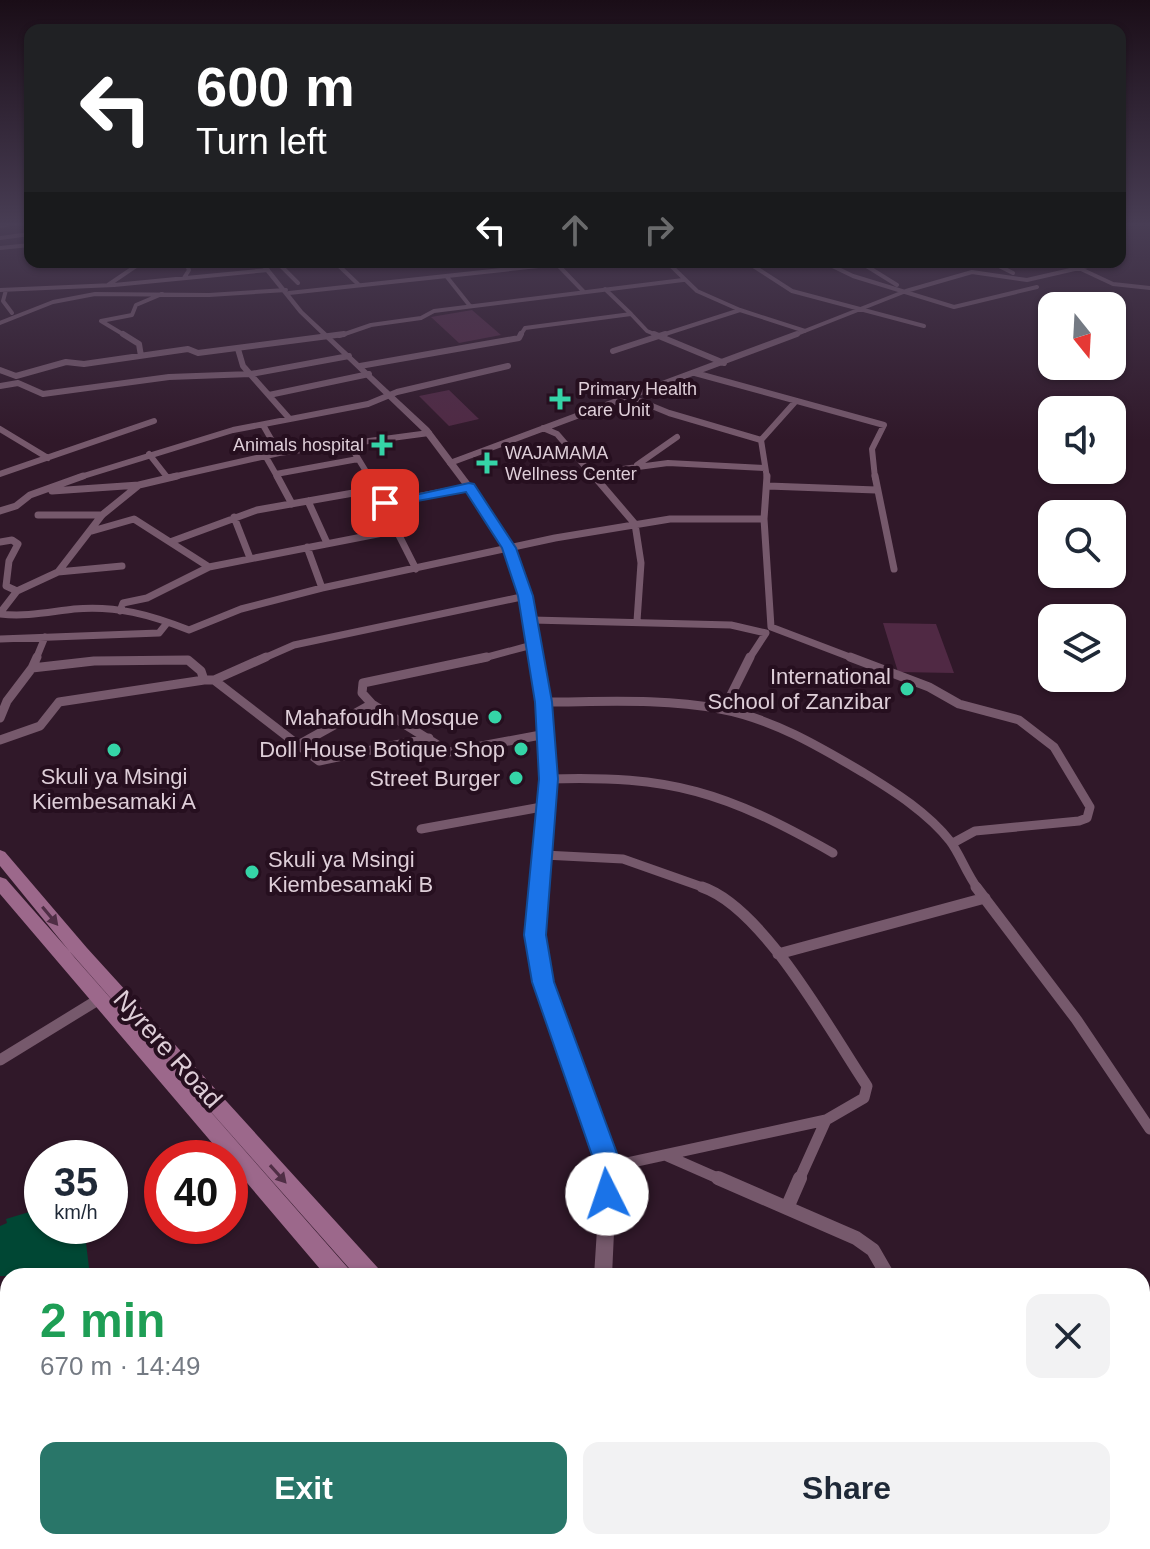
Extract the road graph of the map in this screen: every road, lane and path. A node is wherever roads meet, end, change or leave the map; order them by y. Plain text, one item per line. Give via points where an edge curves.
1 (3, 295) edge
2 (92, 295) edge
3 (157, 295) edge
4 (290, 295) edge
5 (462, 295) edge
6 (551, 295) edge
7 (612, 295) edge
8 (707, 295) edge
9 (807, 295) edge
10 (890, 295) edge
11 (920, 295) edge
12 (1007, 295) edge
13 (76, 297) joint
14 (470, 306) junction
15 (856, 309) junction
16 (740, 310) junction
17 (12, 313) dead end
18 (631, 314) junction
19 (0, 323) edge
20 (924, 326) dead end
21 (805, 331) junction
22 (663, 337) junction
23 (328, 339) junction
24 (238, 349) junction
25 (613, 351) dead end
26 (141, 356) junction
27 (349, 356) junction
28 (724, 363) junction
29 (508, 366) dead end
30 (0, 370) edge
31 (365, 370) junction
32 (695, 373) junction
33 (251, 374) junction
34 (15, 379) junction
35 (0, 386) edge
36 (269, 395) junction
37 (393, 397) junction
38 (630, 397) junction
39 (795, 402) junction
40 (288, 417) junction
41 (154, 421) dead end
42 (263, 425) junction
43 (543, 428) junction
44 (0, 429) edge
45 (429, 433) junction
46 (677, 437) dead end
47 (761, 440) junction
48 (348, 442) junction
49 (279, 453) junction
50 (149, 454) junction
51 (266, 457) junction
52 (48, 458) junction
53 (358, 459) junction
54 (450, 463) junction
55 (636, 466) junction
56 (765, 468) junction
57 (593, 473) junction
58 (0, 474) edge
59 (276, 474) junction
60 (167, 477) junction
61 (139, 485) junction
62 (768, 486) junction
63 (469, 487) junction
64 (376, 489) junction
65 (876, 490) junction
66 (44, 491) junction
67 (308, 501) junction
68 (385, 503) junction
69 (292, 504) junction
70 (0, 511) edge
71 (38, 515) dead end
72 (102, 515) junction
73 (234, 517) junction
74 (764, 519) junction
75 (635, 524) junction
76 (398, 530) junction
77 (92, 531) junction
78 (0, 542) edge
79 (170, 542) junction
80 (327, 543) junction
81 (307, 547) junction
82 (509, 548) junction
83 (250, 558) junction
84 (4, 562) edge
85 (122, 566) dead end
86 (209, 567) junction
87 (416, 569) junction
88 (894, 569) dead end
89 (58, 572) junction
90 (322, 588) junction
91 (17, 591) junction
92 (526, 596) junction
93 (120, 611) junction
94 (0, 613) edge
95 (532, 620) junction
96 (637, 621) junction
97 (167, 623) junction
98 (769, 630) junction
99 (45, 637) junction
100 (0, 639) edge
101 (536, 644) junction
102 (32, 668) junction
103 (209, 680) junction
104 (543, 702) junction
105 (372, 704) junction
106 (724, 709) junction
107 (0, 718) edge
108 (546, 734) junction
109 (429, 738) junction
110 (0, 740) edge
111 (300, 744) junction
112 (548, 779) junction
113 (547, 806) junction
114 (421, 829) dead end
115 (953, 843) junction
116 (833, 853) dead end
117 (544, 855) junction
118 (0, 856) edge
119 (2, 886) edge
120 (985, 898) junction
121 (778, 954) junction
122 (107, 994) junction
123 (0, 1060) edge
124 (826, 1120) junction
125 (1150, 1129) edge
126 (665, 1155) junction
127 (609, 1167) junction
128 (787, 1208) junction
129 (333, 1268) edge
130 (363, 1268) edge
131 (603, 1268) edge
132 (883, 1268) edge

1 - 17 street
2 - 13 street
3 - 26 street via 136,305 132,315 101,321 139,344
4 - 23 street
5 - 14 street
6 - 14 street
7 - 18 street
8 - 16 street
9 - 15 street
10 - 15 street
11 - 12 street via 959,307
13 - 19 street
14 - 23 street
15 - 20 street
15 - 21 street
16 - 21 street
16 - 22 street
18 - 22 street via 647,331
18 - 31 street via 525,328 519,338
21 - 28 street
22 - 25 street
22 - 28 street
23 - 24 street
23 - 27 street
24 - 26 street
24 - 33 street
26 - 34 street via 66,362
27 - 31 street
27 - 33 street
28 - 32 street
29 - 37 street
30 - 34 street
31 - 36 street
31 - 37 street
32 - 38 street
32 - 39 street
33 - 34 street via 169,377 43,394
33 - 36 street
34 - 35 street
36 - 40 street
37 - 40 street
37 - 45 street
38 - 43 street
38 - 47 street
39 - 47 street
39 - 65 street via 884,425 872,449
40 - 42 street
41 - 52 street
42 - 49 street
42 - 50 street
43 - 54 street
43 - 57 street via 557,434
44 - 52 street
45 - 48 street
45 - 54 street
46 - 55 street
47 - 56 street
48 - 49 street
48 - 53 street
49 - 51 street
50 - 60 street
50 - 66 street
51 - 59 street
51 - 60 street
52 - 58 street
53 - 59 street
53 - 64 street
54 - 63 street
55 - 56 street
55 - 57 street
56 - 62 street
57 - 75 street
59 - 69 street
60 - 61 street
61 - 66 street
61 - 72 street
62 - 65 street
62 - 74 street
63 - 68 street
63 - 82 street
64 - 67 street
64 - 68 street
65 - 88 street
66 - 70 street
67 - 69 street
67 - 80 street
68 - 76 street
69 - 73 street
71 - 72 street
72 - 77 street
73 - 79 street
73 - 83 street
74 - 75 street
74 - 98 street
75 - 82 street
75 - 96 street via 641,563
76 - 80 street
76 - 87 street
77 - 79 street via 134,519
77 - 89 street
78 - 84 street via 18,544
79 - 86 street
80 - 81 street
81 - 83 street
81 - 90 street
82 - 87 street
82 - 92 street
83 - 86 street
84 - 91 street via 6,586
85 - 89 street
86 - 93 street via 147,598 123,603
87 - 90 street
89 - 91 street
90 - 97 street via 241,609 199,628 178,629
91 - 94 street
92 - 95 street
92 - 103 street via 294,645
93 - 94 street via 77,609 23,617
93 - 97 street via 142,612
95 - 96 street
95 - 101 street
96 - 98 street
97 - 99 street via 159,633
98 - 106 street via 755,646
98 - 115 street via 929,687 967,707 1019,720 1054,747 1090,807 1087,818 1079,821 975,831
99 - 100 street
99 - 102 street
101 - 104 street
101 - 105 street via 363,683 362,693
102 - 103 street via 188,660
102 - 107 street
103 - 110 street via 59,702 40,726
103 - 111 street
104 - 106 street
104 - 108 street
105 - 109 street
105 - 111 street
106 - 115 street via 855,766 889,787
108 - 109 street via 457,753
108 - 112 street
109 - 111 street via 325,762 314,760
112 - 113 street
112 - 116 street via 666,782 718,797
113 - 114 street
113 - 117 street
115 - 120 street via 955,856
117 - 121 street via 623,859 709,889 739,907
117 - 127 street via 535,935 543,982
118 -> 122 main road, Nyrere Road
119 - 122 main road, Nyrere Road
120 - 121 street
120 - 125 street
121 - 124 street via 867,1086 864,1098
122 - 123 street
122 - 129 main road, Nyrere Road
122 -> 130 main road, Nyrere Road
124 - 126 street
124 - 128 street
126 - 127 street
126 - 128 street
127 - 131 street
128 - 132 street via 856,1238 873,1250

